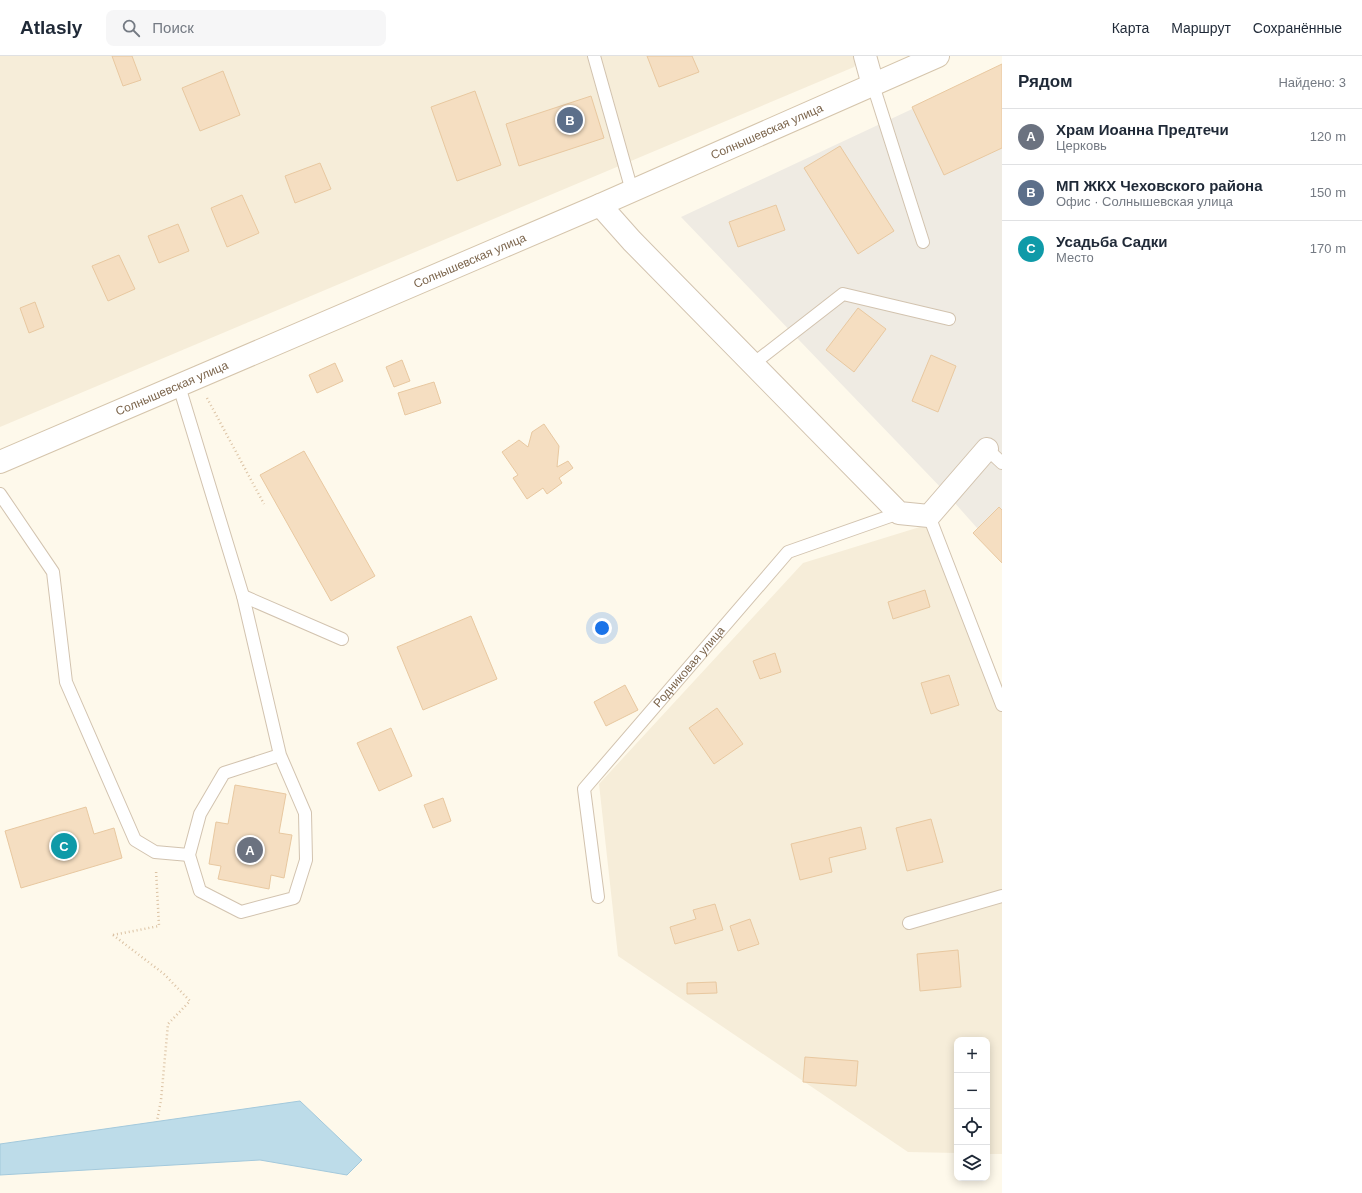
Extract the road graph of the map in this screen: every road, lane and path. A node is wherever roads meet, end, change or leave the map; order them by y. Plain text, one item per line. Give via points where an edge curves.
1 (594, 56) edge
2 (865, 56) edge
3 (938, 56) edge
4 (873, 85) junction
5 (632, 191) junction
6 (600, 205) junction
7 (923, 242) dead end
8 (949, 319) dead end
9 (752, 364) junction
10 (187, 382) junction
11 (995, 456) edge
12 (0, 462) edge
13 (0, 494) edge
14 (264, 504) dead end
15 (899, 513) junction
16 (929, 516) junction
17 (243, 596) junction
18 (342, 639) dead end
19 (1002, 705) edge
20 (280, 755) junction
21 (155, 852) junction
22 (188, 855) junction
23 (1002, 896) edge
24 (598, 897) dead end
25 (910, 923) dead end
26 (158, 1121) dead end

1 - 5 lane
2 - 4 street
3 - 4 street, Солнышевская улица
4 - 5 street, Солнышевская улица
4 - 7 lane
5 - 6 street, Солнышевская улица
6 - 9 street
6 - 10 street, Солнышевская улица
8 - 9 lane via 843,294
9 - 15 street
10 - 12 street, Солнышевская улица
10 - 14 path
10 - 17 lane
11 - 16 street
13 - 21 lane via 53,572 66,682 135,840
15 - 16 street
15 - 24 lane, Родниковая улица via 788,552 584,789
16 - 19 lane
17 - 18 lane
17 - 20 lane
20 - 22 lane via 224,773 200,814
20 - 22 lane via 305,813 306,860 294,898 241,912 200,891
21 - 22 lane
21 - 26 path via 159,926 113,935 164,974 190,1001 168,1024
23 - 25 lane

